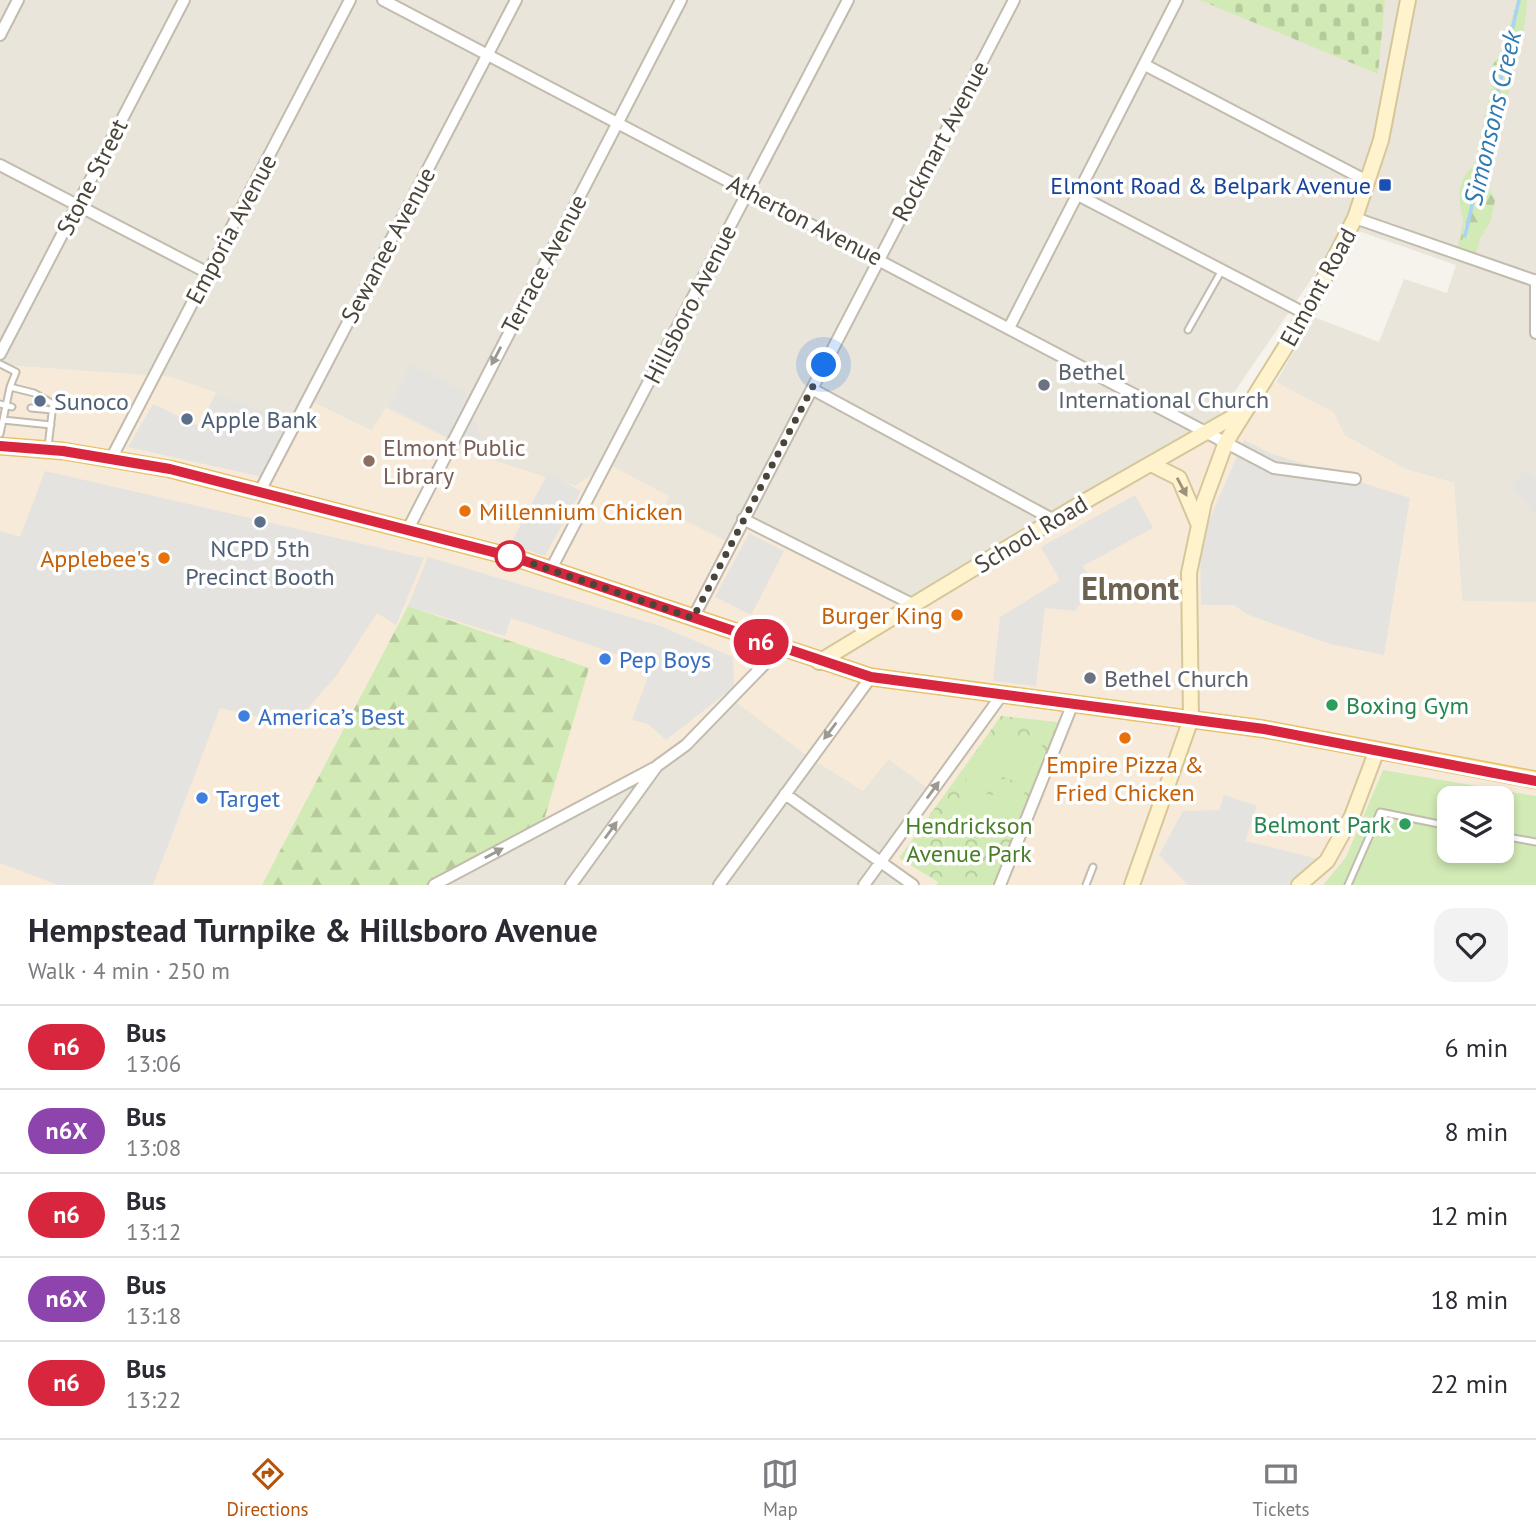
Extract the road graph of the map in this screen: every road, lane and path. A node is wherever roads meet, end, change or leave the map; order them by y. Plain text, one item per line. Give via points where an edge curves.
1 (18, 0) edge
2 (184, 0) edge
3 (350, 0) edge
4 (383, 0) edge
5 (516, 0) edge
6 (681, 0) edge
7 (848, 0) edge
8 (1014, 0) edge
9 (1177, 0) edge
10 (1408, 0) edge
11 (0, 36) edge
12 (488, 54) junction
13 (1145, 65) junction
14 (618, 122) junction
15 (0, 166) edge
16 (1367, 181) junction
17 (748, 190) junction
18 (1077, 195) junction
19 (77, 206) junction
20 (1355, 218) junction
21 (879, 258) junction
22 (1222, 271) junction
23 (208, 274) junction
24 (1536, 281) edge
25 (1306, 314) junction
26 (1010, 326) junction
27 (1188, 330) dead end
28 (1536, 333) edge
29 (0, 354) edge
30 (0, 365) edge
31 (10, 387) junction
32 (812, 389) junction
33 (6, 405) edge
34 (31, 408) dead end
35 (52, 410) junction
36 (1246, 410) junction
37 (3, 420) junction
38 (51, 425) junction
39 (1207, 432) junction
40 (0, 434) edge
41 (1226, 442) junction
42 (0, 446) edge
43 (48, 450) junction
44 (111, 459) junction
45 (1151, 464) junction
46 (1354, 479) dead end
47 (260, 491) junction
48 (743, 519) junction
49 (1054, 520) junction
50 (1198, 523) junction
51 (408, 529) junction
52 (551, 569) junction
53 (914, 605) junction
54 (693, 618) junction
55 (780, 648) junction
56 (819, 662) junction
57 (871, 677) junction
58 (1001, 696) junction
59 (1073, 703) junction
60 (1191, 719) junction
61 (1377, 750) junction
62 (657, 766) junction
63 (1536, 780) edge
64 (785, 794) junction
65 (1437, 824) edge
66 (1514, 838) edge
67 (1536, 842) edge
68 (881, 862) junction
69 (1093, 867) dead end
70 (434, 885) edge
71 (571, 885) edge
72 (719, 885) edge
73 (864, 885) edge
74 (914, 885) edge
75 (1000, 885) edge
76 (1087, 885) edge
77 (1132, 885) edge
78 (1299, 885) edge
79 (1348, 885) edge

1 - 11 street
2 - 19 street, Stone Street
3 - 23 street, Emporia Avenue
4 - 12 street, Atherton Avenue
5 - 12 street, Sewanee Avenue
6 - 14 street, Terrace Avenue
7 - 17 street, Hillsboro Avenue
8 - 21 street, Rockmart Avenue
9 - 13 street
10 - 16 main road, Elmont Road via 1390,103
12 - 14 street, Atherton Avenue
12 - 47 street, Sewanee Avenue
13 - 16 street
13 - 18 street
14 - 17 street, Atherton Avenue
14 -> 51 street, Terrace Avenue
15 - 19 street
16 - 20 main road, Elmont Road
17 - 21 street, Atherton Avenue
17 - 52 street, Hillsboro Avenue
18 - 22 street
18 - 26 street
19 - 23 street
19 - 29 street, Stone Street
20 - 24 street
20 - 25 main road, Elmont Road
21 - 26 street, Atherton Avenue
21 - 32 street, Rockmart Avenue
22 - 25 street
22 - 27 lane
23 - 44 street, Emporia Avenue
24 - 28 street
25 - 36 main road, Elmont Road
26 - 39 street, Atherton Avenue
30 - 31 lane via 16,372
31 - 33 lane
31 - 35 lane via 34,393 53,404
32 - 48 street, Rockmart Avenue
32 - 49 street
33 - 37 lane
34 - 35 lane
35 - 38 lane
36 - 39 main road, School Road
36 - 41 main road, Elmont Road
37 - 38 lane
37 - 40 lane
38 - 43 lane
39 - 41 street, Atherton Avenue
39 - 45 main road, School Road
41 - 46 street, Atherton Avenue via 1274,468
41 - 50 main road, Elmont Road
42 - 43 main road
43 - 44 main road
44 - 47 main road
45 - 49 main road, School Road
45 -> 50 main road via 1179,478
47 - 51 main road
48 - 53 street
48 - 54 street, Rockmart Avenue
49 - 53 main road, School Road
50 - 60 main road, Elmont Road via 1189,573
51 - 52 main road
52 - 54 main road
53 - 56 main road, School Road
54 - 55 main road
55 - 56 main road
55 - 62 street via 686,745
56 - 57 main road
57 - 58 main road
57 -> 64 street
58 - 59 main road
68 -> 58 street
59 - 60 main road
59 - 75 street
60 - 61 main road
60 - 77 main road, Elmont Road
61 - 63 main road
61 - 78 main road via 1352,816 1327,861
70 -> 62 street
71 -> 62 street
64 - 68 street
64 - 72 street
65 - 79 lane via 1380,813
66 - 67 lane
68 - 73 street
68 - 74 street
69 - 76 lane

